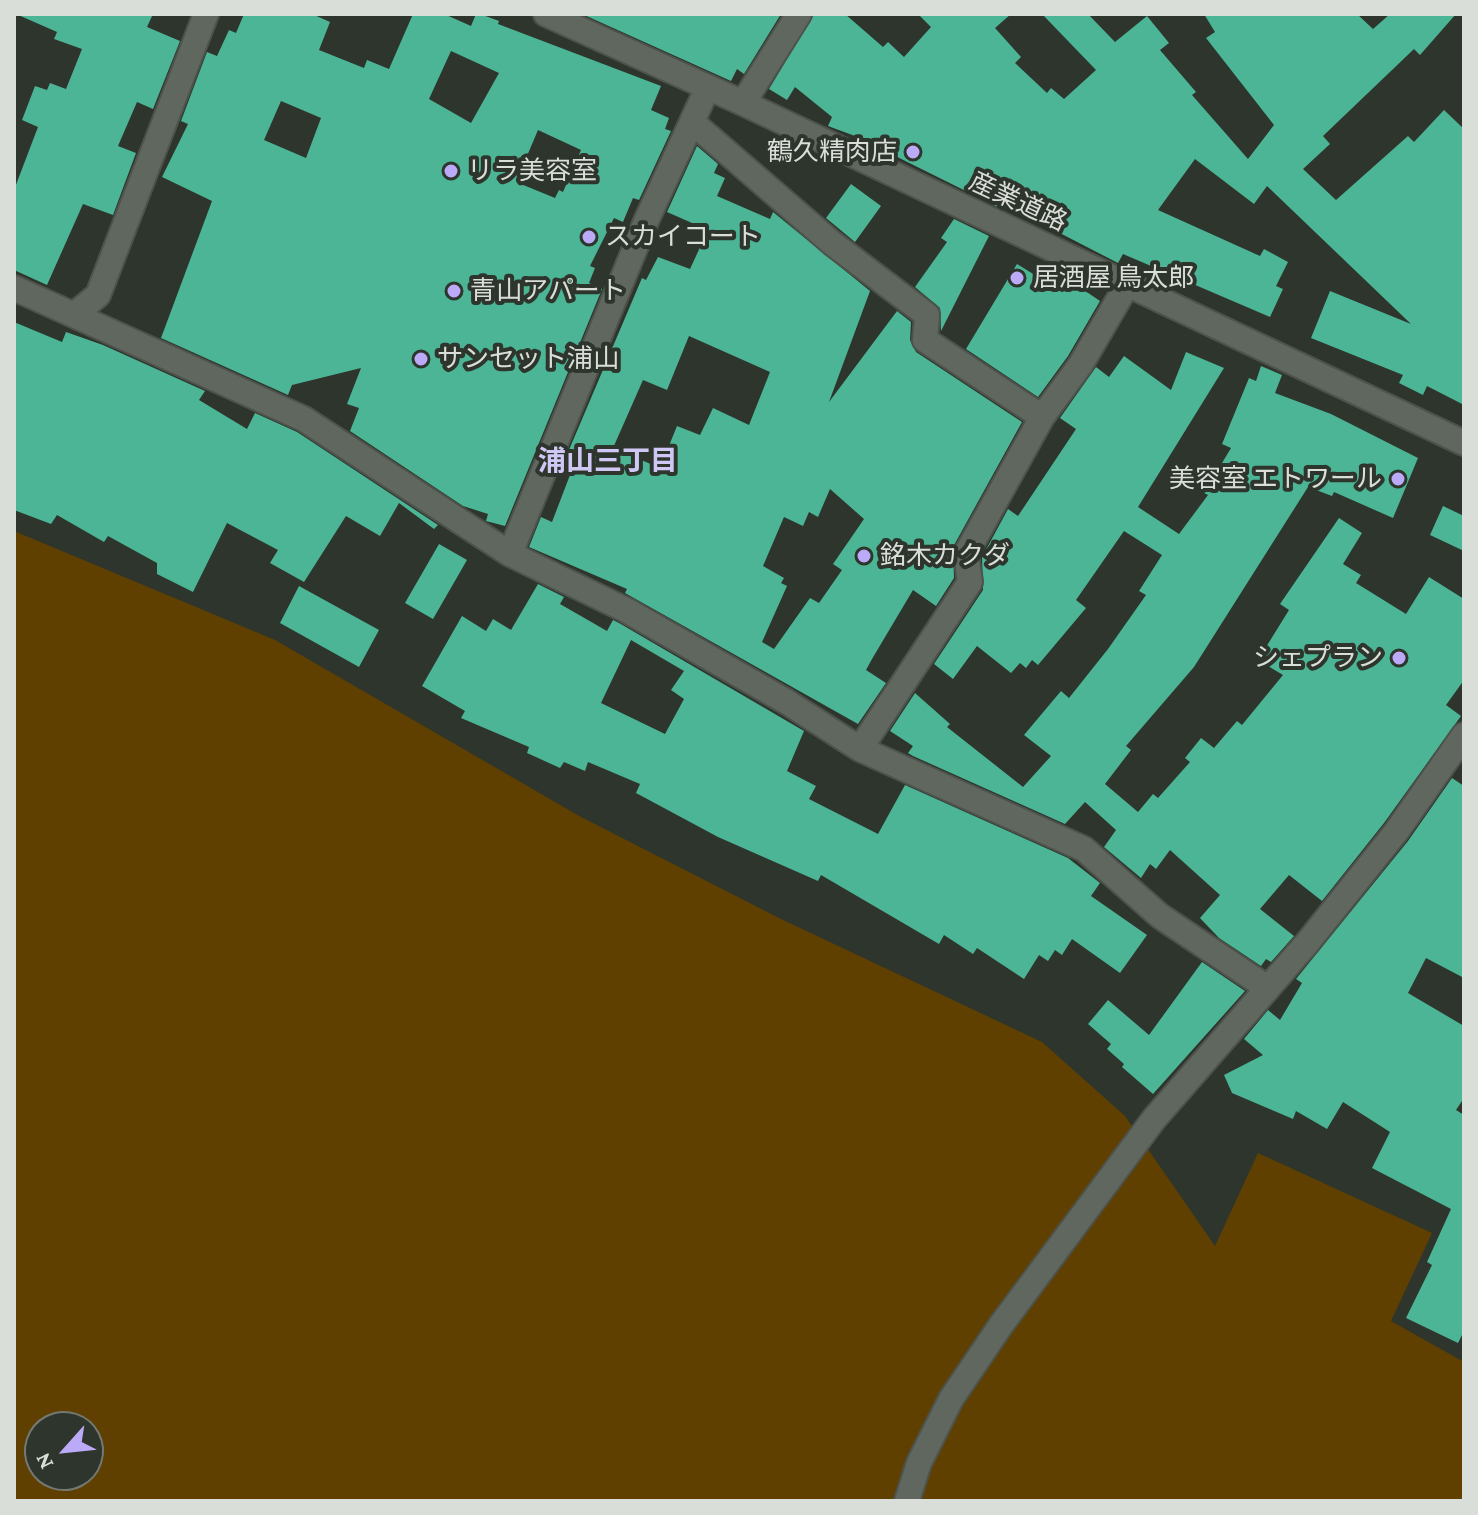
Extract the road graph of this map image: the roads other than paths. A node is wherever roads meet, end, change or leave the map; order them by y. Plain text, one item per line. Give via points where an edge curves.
1 (206, 14) edge
2 (546, 14) edge
3 (799, 14) edge
4 (708, 87) junction
5 (743, 103) junction
6 (692, 122) junction
7 (1127, 285) junction
8 (14, 288) edge
9 (74, 315) junction
10 (1042, 417) junction
11 (1464, 443) edge
12 (510, 554) junction
13 (1464, 735) edge
14 (860, 749) junction
15 (1266, 987) junction
16 (907, 1501) edge

1 - 9 street via 98,295
2 - 4 street, 産業道路
3 - 5 street
4 - 5 street, 産業道路
4 - 6 street
5 - 7 street, 産業道路
6 - 10 street via 832,243 927,315 925,340
6 - 12 street
7 - 10 street via 1081,364
7 - 11 street, 産業道路
8 - 9 street
9 - 12 street via 304,419
10 - 14 street via 966,554 970,582
12 - 14 street via 626,610
13 - 15 street via 1396,832
14 - 15 street via 1084,849 1160,916
15 - 16 street via 1154,1119 1001,1325 951,1399 919,1463

